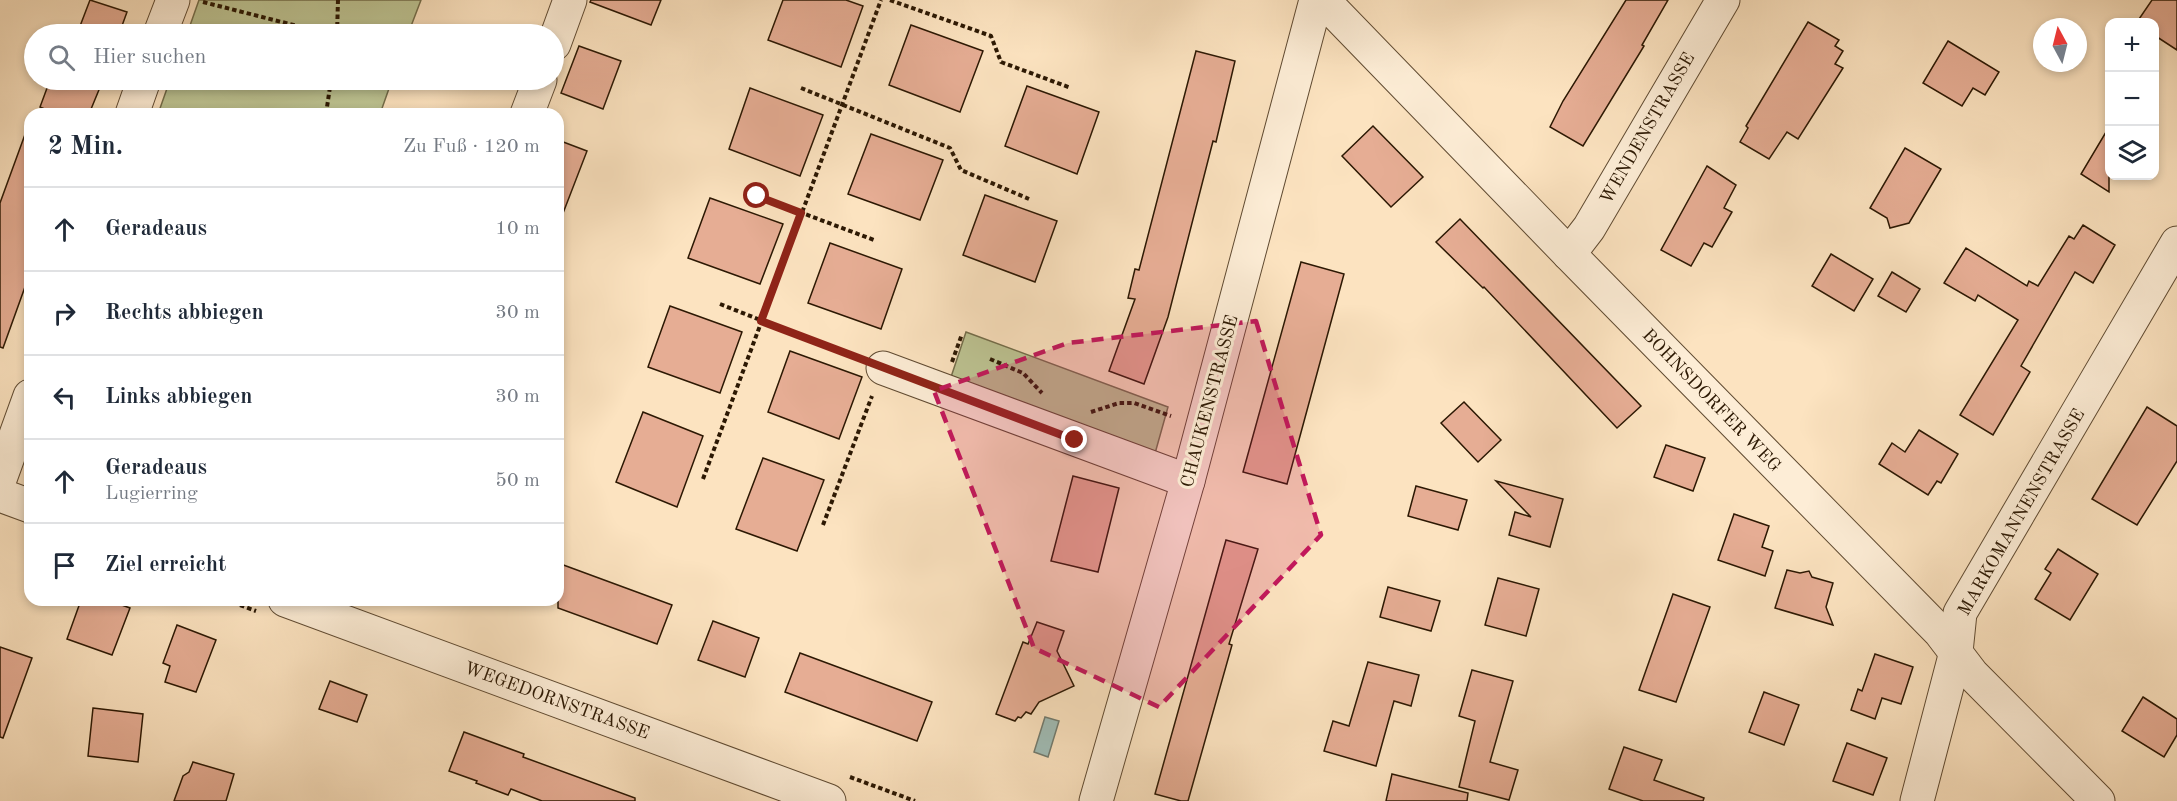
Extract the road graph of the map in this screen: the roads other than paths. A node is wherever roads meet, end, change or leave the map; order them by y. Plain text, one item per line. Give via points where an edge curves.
1 (173, 0) edge
2 (570, 0) edge
3 (1316, 0) edge
4 (1323, 0) edge
5 (1722, 0) edge
6 (164, 24) edge
7 (561, 24) edge
8 (140, 90) edge
9 (536, 90) edge
10 (134, 108) edge
11 (529, 108) edge
12 (2177, 243) edge
13 (1569, 254) junction
14 (883, 368) road end
15 (24, 413) edge
16 (0, 479) edge
17 (1188, 481) junction
18 (0, 495) edge
19 (24, 504) edge
20 (320, 606) edge
21 (338, 609) edge
22 (1956, 652) junction
23 (828, 801) edge
24 (1096, 801) edge
25 (1917, 801) edge
26 (2098, 801) edge

1 - 6 street
2 - 7 street
3 - 17 street, CHAUKENSTRASSE
4 - 13 street, BOHNSDORFER WEG
5 - 13 street, WENDENSTRASSE via 1589,228
8 - 10 street
9 - 11 street
12 - 22 street, MARKOMANNENSTRASSE via 1960,613
13 - 22 street, BOHNSDORFER WEG
14 - 17 street
15 - 16 street
17 - 24 street, CHAUKENSTRASSE
18 - 19 street
20 - 21 street, WEGEDORNSTRASSE
21 - 23 street, WEGEDORNSTRASSE
22 - 25 street, MARKOMANNENSTRASSE
22 - 26 street, BOHNSDORFER WEG via 1972,674

